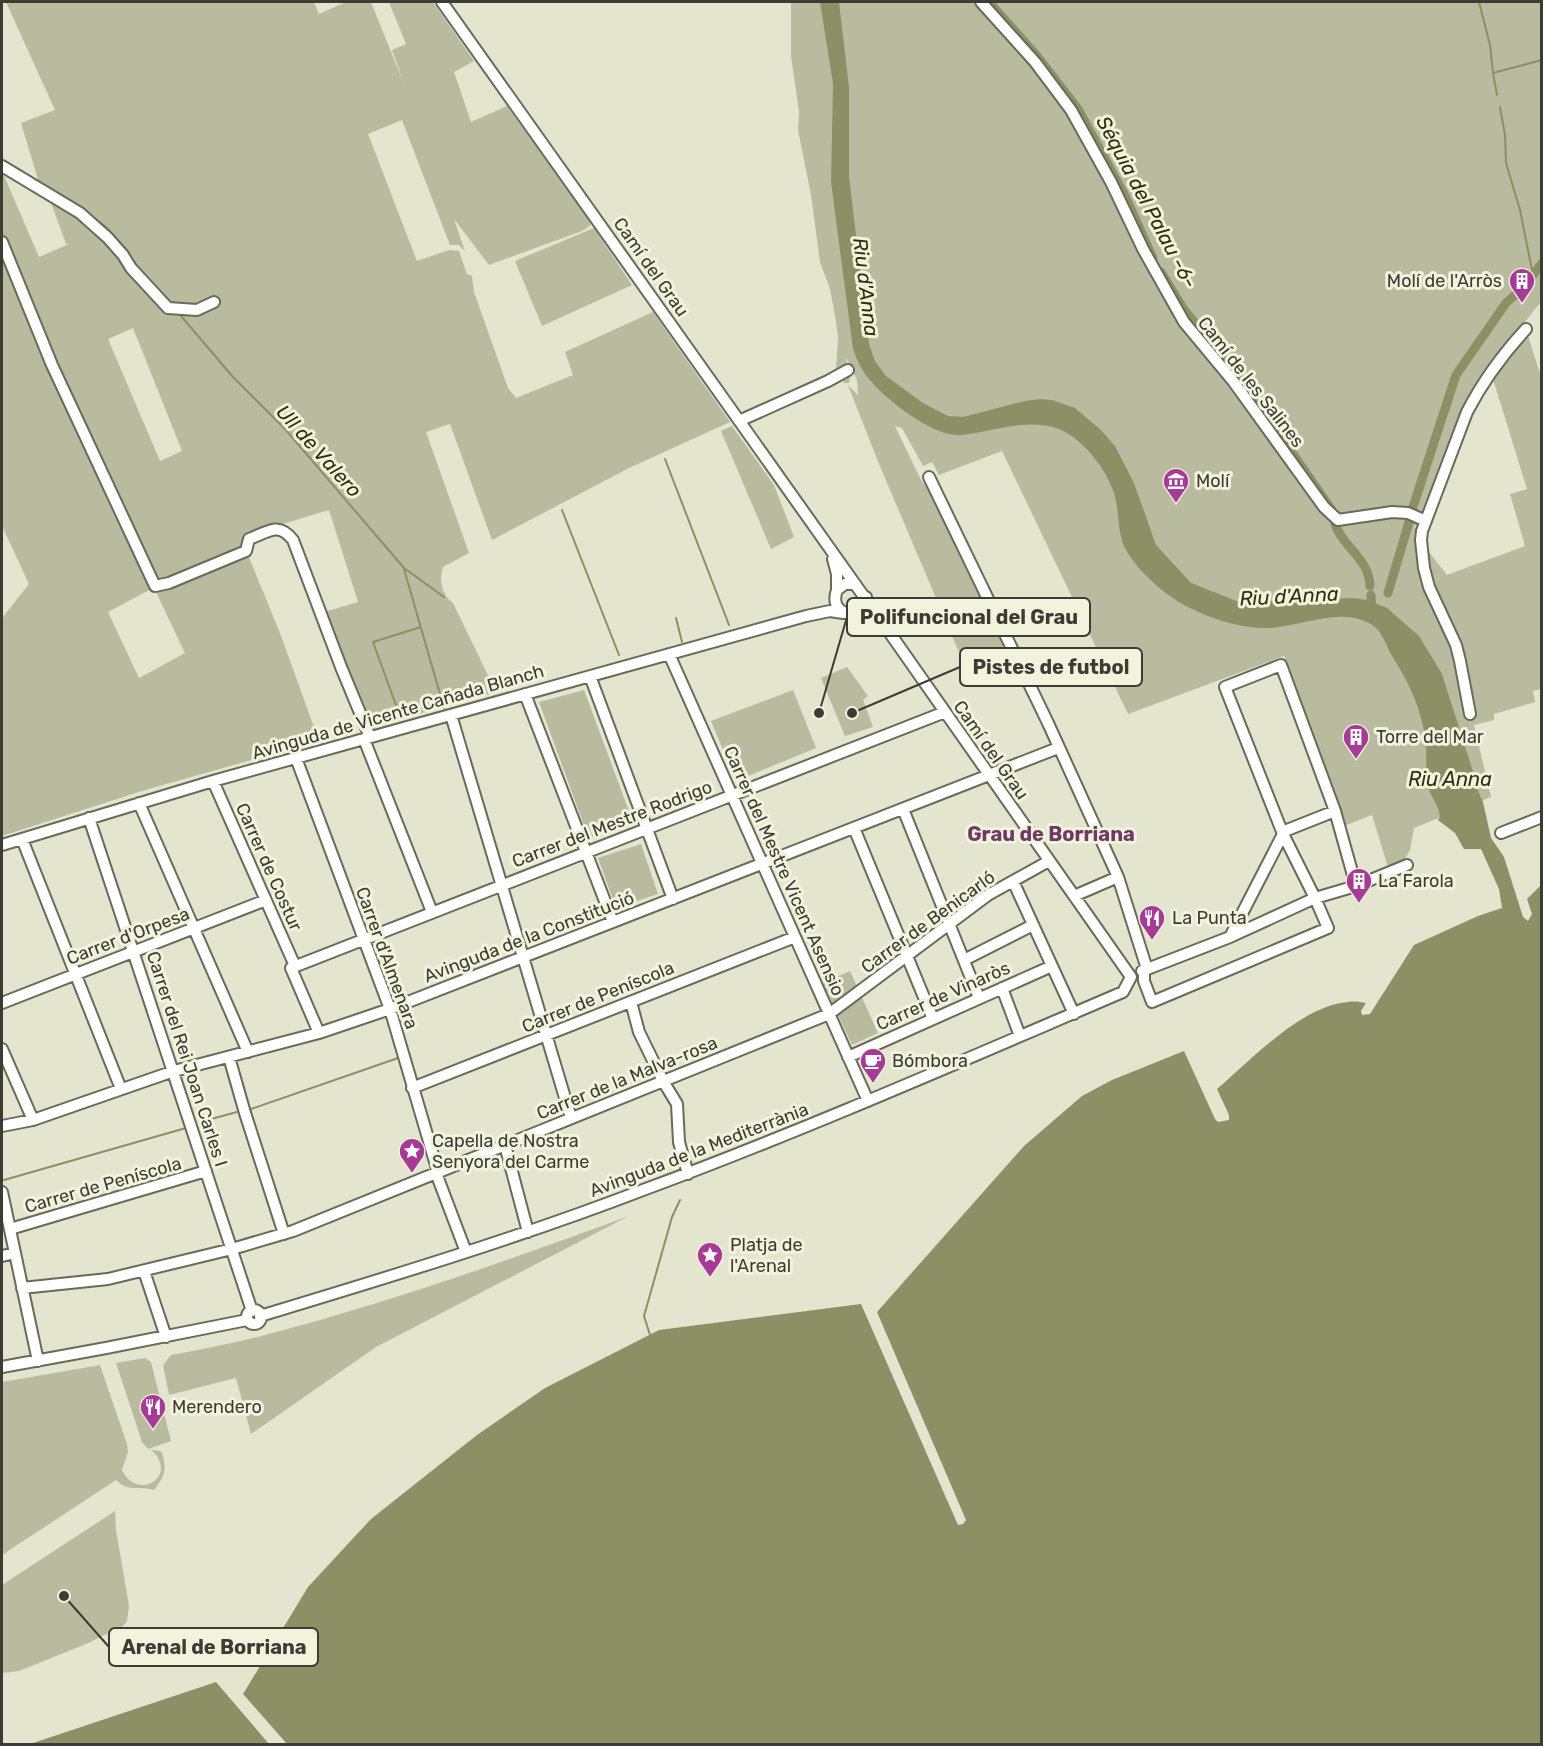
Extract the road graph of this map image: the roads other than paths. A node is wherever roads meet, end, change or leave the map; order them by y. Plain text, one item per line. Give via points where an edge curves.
1 (442, 2) edge
2 (981, 2) edge
3 (2, 166) edge
4 (2, 242) edge
5 (214, 302) dead end
6 (1526, 329) dead end
7 (848, 370) dead end
8 (739, 421) junction
9 (929, 477) dead end
10 (1426, 521) junction
11 (832, 553) junction
12 (855, 584) junction
13 (836, 592) junction
14 (866, 597) junction
15 (843, 613) junction
16 (856, 613) junction
17 (806, 616) junction
18 (887, 629) junction
19 (669, 654) junction
20 (590, 676) junction
21 (525, 694) junction
22 (945, 712) junction
23 (1470, 714) dead end
24 (451, 715) junction
25 (367, 738) junction
26 (1058, 748) junction
27 (296, 758) junction
28 (989, 775) junction
29 (213, 781) junction
30 (732, 795) junction
31 (138, 803) junction
32 (903, 809) junction
33 (1335, 811) junction
34 (1542, 817) edge
35 (89, 818) junction
36 (647, 828) junction
37 (854, 828) junction
38 (1282, 833) junction
39 (1501, 833) dead end
40 (22, 839) junction
41 (2, 845) edge
42 (586, 852) junction
43 (1049, 861) junction
44 (763, 864) junction
45 (1407, 865) dead end
46 (1118, 877) junction
47 (1013, 881) junction
48 (502, 885) junction
49 (1356, 886) junction
50 (1074, 896) junction
51 (1315, 898) junction
52 (673, 899) junction
53 (266, 900) junction
54 (432, 912) junction
55 (613, 922) junction
56 (949, 924) junction
57 (1033, 925) junction
58 (194, 928) junction
59 (795, 937) junction
60 (1230, 937) junction
61 (364, 939) junction
62 (134, 952) junction
63 (907, 956) junction
64 (523, 957) junction
65 (964, 960) junction
66 (1052, 966) junction
67 (293, 967) junction
68 (1145, 970) junction
69 (76, 974) junction
70 (1131, 977) junction
71 (1002, 988) junction
72 (979, 998) junction
73 (631, 1002) junction
74 (2, 1003) edge
75 (390, 1009) junction
76 (829, 1014) junction
77 (1074, 1014) junction
78 (933, 1019) junction
79 (319, 1033) junction
80 (546, 1035) junction
81 (1020, 1036) junction
82 (2, 1050) edge
83 (248, 1052) junction
84 (229, 1057) junction
85 (848, 1057) junction
86 (174, 1071) junction
87 (663, 1081) junction
88 (412, 1088) junction
89 (121, 1089) junction
90 (868, 1101) junction
91 (571, 1118) junction
92 (33, 1120) junction
93 (2, 1126) edge
94 (505, 1145) junction
95 (206, 1171) junction
96 (437, 1173) junction
97 (688, 1174) junction
98 (2, 1192) edge
99 (10, 1229) junction
100 (528, 1232) junction
101 (284, 1234) junction
102 (232, 1249) junction
103 (466, 1252) junction
104 (15, 1253) junction
105 (2, 1256) edge
106 (144, 1271) junction
107 (22, 1288) junction
108 (253, 1315) junction
109 (166, 1337) junction
110 (38, 1360) junction
111 (2, 1367) edge

1 - 8 street, Camí del Grau
2 - 10 street, Camí de les Salines via 1035,62 1071,110 1184,322 1233,381 1324,507 1338,520 1392,512 1408,513
3 - 5 street via 80,213 108,238 168,308 197,310
4 - 25 street via 52,365 155,586 246,551 249,539 278,529 286,531 293,540
6 - 10 street via 1503,354 1467,412
7 - 8 street
8 - 11 street, Camí del Grau
9 - 26 street
10 - 23 street via 1421,540 1424,568 1456,645
11 - 12 street, Camí del Grau
11 - 13 street, Camí del Grau
12 - 13 street via 845,584
12 - 14 street
13 - 15 street via 834,601
13 - 17 street, Avinguda de Vicente Cañada Blanch
14 - 16 street via 862,610
14 - 18 street, Camí del Grau
15 - 16 street
15 - 17 street, Avinguda de Vicente Cañada Blanch via 830,610
16 - 18 street, Camí del Grau
17 - 19 street, Avinguda de Vicente Cañada Blanch
18 - 22 street, Camí del Grau
19 - 20 street, Avinguda de Vicente Cañada Blanch
19 - 30 street, Carrer del Mestre Vicent Asensio
20 - 21 street, Avinguda de Vicente Cañada Blanch
20 - 36 street
21 - 24 street, Avinguda de Vicente Cañada Blanch
21 - 42 street
22 - 28 street, Camí del Grau
22 - 30 street, Carrer del Mestre Rodrigo
24 - 25 street, Avinguda de Vicente Cañada Blanch
24 - 48 street
25 - 27 street, Avinguda de Vicente Cañada Blanch
25 - 54 street
26 - 28 street, Avinguda de la Constitució
26 - 46 street
27 - 29 street, Avinguda de Vicente Cañada Blanch
27 - 61 street, Carrer d'Almenara
28 - 32 street, Avinguda de la Constitució
28 - 43 street, Camí del Grau
29 - 31 street, Avinguda de Vicente Cañada Blanch
29 - 53 street, Carrer de Costur
30 - 36 street, Carrer del Mestre Rodrigo
30 - 44 street, Carrer del Mestre Vicent Asensio
31 - 35 street, Avinguda de Vicente Cañada Blanch
31 - 58 street
32 - 37 street, Avinguda de la Constitució
32 - 56 street
33 - 38 street
33 - 38 street via 1281,665 1225,687
33 - 49 street
34 - 39 street
35 - 40 street, Avinguda de Vicente Cañada Blanch
35 - 62 street, Carrer del Rei Joan Carles I
36 - 42 street, Carrer del Mestre Rodrigo
36 - 52 street
37 - 44 street, Avinguda de la Constitució
37 - 63 street
38 - 51 street
38 - 60 street
40 - 41 street, Avinguda de Vicente Cañada Blanch
40 - 69 street
42 - 48 street, Carrer del Mestre Rodrigo
42 - 55 street
43 - 47 street, Carrer de Benicarló
43 - 50 street, Camí del Grau
44 - 52 street, Avinguda de la Constitució
44 - 59 street, Carrer del Mestre Vicent Asensio
45 - 49 street, Avinguda de la Mediterrània
46 - 50 street
46 - 68 street
47 - 56 street, Carrer de Benicarló
47 - 57 street
48 - 54 street, Carrer del Mestre Rodrigo
48 - 64 street
49 - 51 street, Avinguda de la Mediterrània
50 - 70 street, Camí del Grau
51 - 60 street, Avinguda de la Mediterrània
51 - 68 street via 1328,928 1152,1002 1143,981
52 - 55 street, Avinguda de la Constitució
53 - 58 street, Carrer d'Orpesa
53 - 67 street, Carrer de Costur
54 - 61 street, Carrer del Mestre Rodrigo
55 - 64 street, Avinguda de la Constitució
56 - 63 street, Carrer de Benicarló
56 - 65 street
57 - 65 street
57 - 66 street
58 - 62 street, Carrer d'Orpesa
58 - 83 street
59 - 73 street, Carrer de Peníscola
59 - 76 street, Carrer del Mestre Vicent Asensio
60 - 68 street, Avinguda de la Mediterrània
61 - 67 street, Carrer del Mestre Rodrigo
61 - 75 street, Carrer d'Almenara
62 - 69 street, Carrer d'Orpesa
62 - 86 street, Carrer del Rei Joan Carles I
63 - 76 street, Carrer de Benicarló
63 - 78 street
64 - 75 street, Avinguda de la Constitució
64 - 80 street
65 - 72 street
66 - 71 street, Carrer de Vinaròs
66 - 77 street
67 - 79 street, Carrer de Costur
68 - 70 street, Avinguda de la Mediterrània
69 - 74 street, Carrer d'Orpesa
69 - 89 street
70 - 77 street, Avinguda de la Mediterrània via 1123,992
71 - 72 street, Carrer de Vinaròs
71 - 81 street
72 - 78 street, Carrer de Vinaròs
73 - 80 street, Carrer de Peníscola
73 - 87 street via 639,1032
75 - 79 street, Avinguda de la Constitució
75 - 88 street, Carrer d'Almenara
76 - 85 street, Carrer del Mestre Vicent Asensio
76 - 87 street, Carrer de la Malva-rosa
77 - 81 street, Avinguda de la Mediterrània
78 - 85 street, Carrer de Vinaròs
79 - 83 street, Avinguda de la Constitució
80 - 88 street, Carrer de Peníscola
80 - 91 street
81 - 90 street, Avinguda de la Mediterrània
82 - 92 street
83 - 84 street, Avinguda de la Constitució
84 - 86 street, Avinguda de la Constitució
84 - 101 street
85 - 90 street, Carrer del Mestre Vicent Asensio
86 - 89 street, Avinguda de la Constitució
86 - 95 street, Carrer del Rei Joan Carles I
87 - 91 street, Carrer de la Malva-rosa
87 - 97 street via 676,1104 679,1142
88 - 96 street, Carrer d'Almenara
89 - 92 street, Avinguda de la Constitució
90 - 97 street, Avinguda de la Mediterrània
91 - 94 street, Carrer de la Malva-rosa
92 - 93 street, Avinguda de la Constitució
94 - 96 street, Carrer de la Malva-rosa
94 - 100 street
95 - 99 street, Carrer de Peníscola
95 - 102 street, Carrer del Rei Joan Carles I
96 - 101 street, Carrer de la Malva-rosa
96 - 103 street, Carrer d'Almenara
97 - 100 street, Avinguda de la Mediterrània
98 - 99 street
99 - 104 street
100 - 103 street, Avinguda de la Mediterrània
101 - 102 street, Carrer de la Malva-rosa
102 - 106 street, Carrer de la Malva-rosa
102 - 108 street, Carrer del Rei Joan Carles I
103 - 108 street, Avinguda de la Mediterrània
104 - 105 street
104 - 107 street
106 - 107 street, Carrer de la Malva-rosa
106 - 109 street
107 - 110 street
108 - 109 street, Avinguda de la Mediterrània
109 - 110 street, Avinguda de la Mediterrània
110 - 111 street, Avinguda de la Mediterrània

